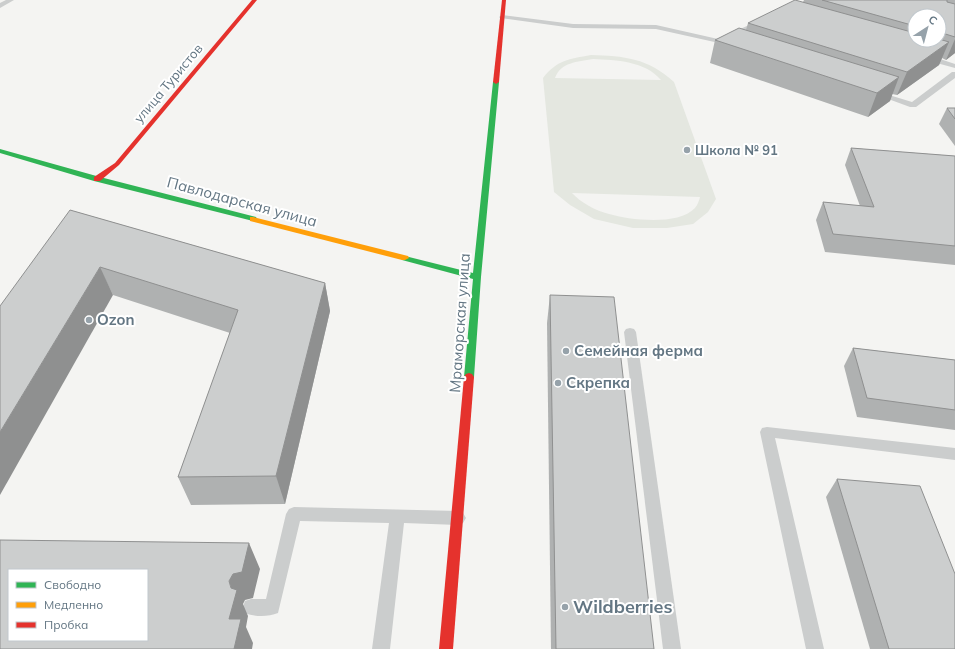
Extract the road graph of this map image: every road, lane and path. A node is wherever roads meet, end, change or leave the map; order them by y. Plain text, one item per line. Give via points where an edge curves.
1 (11, 0) edge
2 (255, 0) edge
3 (504, 0) edge
4 (0, 6) edge
5 (502, 17) junction
6 (764, 20) edge
7 (719, 41) junction
8 (734, 46) edge
9 (914, 54) edge
10 (955, 66) edge
11 (955, 74) edge
12 (866, 90) edge
13 (0, 151) edge
14 (97, 178) junction
15 (477, 277) junction
16 (630, 332) dead end
17 (955, 454) edge
18 (397, 516) junction
19 (458, 518) junction
20 (251, 607) dead end
21 (381, 649) edge
22 (446, 649) edge
23 (672, 649) edge
24 (815, 649) edge

1 - 4 lane
2 - 14 street, улица Туристов via 118,164
3 - 5 street, Мраморская улица
5 - 7 lane via 572,26 656,27
5 - 15 street, Мраморская улица
6 - 7 lane
7 - 8 lane
9 - 10 lane
11 - 12 lane via 913,105
13 - 14 street, Павлодарская улица
14 - 15 street, Павлодарская улица
15 - 19 street, Мраморская улица
16 - 23 lane
17 - 24 lane via 767,432
18 - 19 lane
18 - 20 lane via 294,514 272,607
18 - 21 lane
19 - 22 street, Мраморская улица

